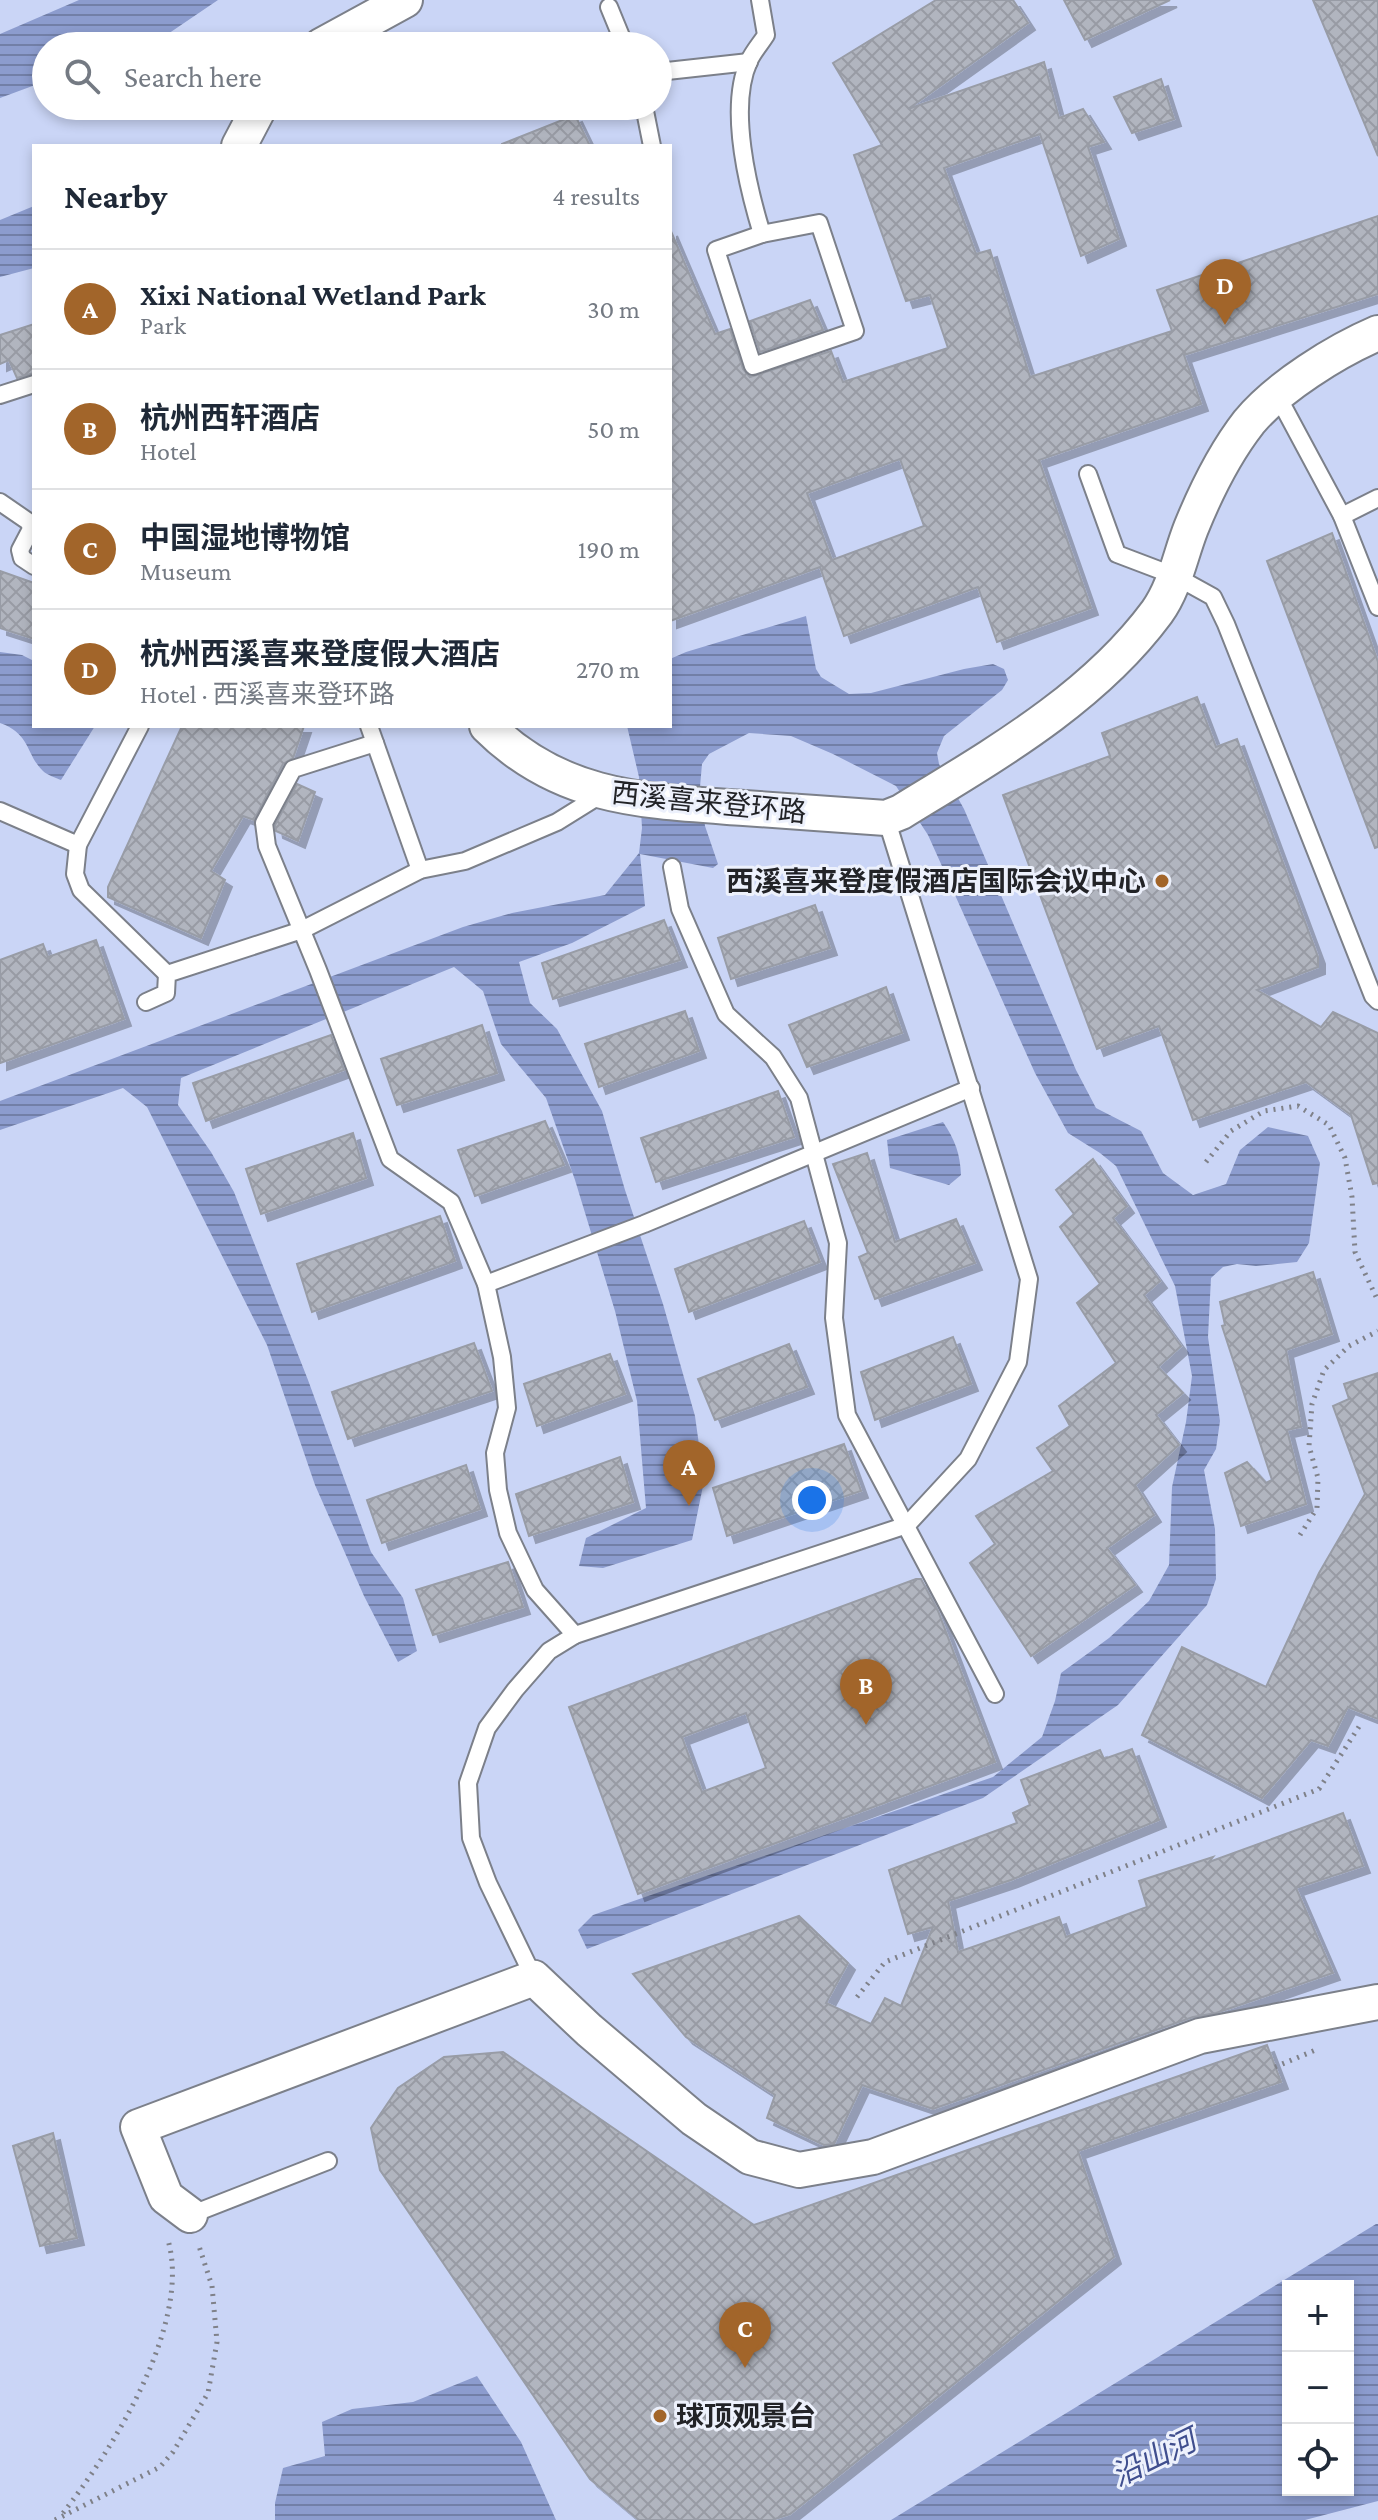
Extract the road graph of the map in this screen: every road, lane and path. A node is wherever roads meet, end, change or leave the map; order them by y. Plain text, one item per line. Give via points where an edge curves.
1 (405, 0) edge
2 (760, 0) edge
3 (609, 7) dead end
4 (347, 32) edge
5 (619, 32) edge
6 (749, 62) junction
7 (672, 70) edge
8 (253, 120) edge
9 (647, 120) edge
10 (240, 144) edge
11 (652, 144) edge
12 (762, 234) junction
13 (1378, 333) edge
14 (32, 385) edge
15 (0, 395) edge
16 (1277, 395) junction
17 (1088, 474) dead end
18 (1378, 498) edge
19 (0, 502) edge
20 (1342, 516) junction
21 (32, 565) edge
22 (1175, 576) junction
23 (1378, 607) edge
24 (139, 728) edge
25 (370, 728) edge
26 (489, 728) edge
27 (375, 743) junction
28 (603, 793) junction
29 (0, 811) edge
30 (893, 815) junction
31 (78, 845) junction
32 (672, 867) dead end
33 (420, 870) junction
34 (302, 930) junction
35 (167, 974) junction
36 (1378, 1001) edge
37 (146, 1002) dead end
38 (971, 1088) junction
39 (813, 1155) junction
40 (1206, 1162) dead end
41 (486, 1284) junction
42 (1378, 1301) edge
43 (1378, 1331) edge
44 (907, 1525) junction
45 (1300, 1535) dead end
46 (575, 1635) junction
47 (995, 1694) dead end
48 (1362, 1722) dead end
49 (534, 1978) junction
50 (857, 1997) dead end
51 (1378, 2002) edge
52 (328, 2161) dead end
53 (173, 2211) junction
54 (57, 2518) edge

1 - 4 street
2 - 6 lane via 766,35
3 - 5 lane
6 - 7 lane
6 - 12 lane via 742,88 741,142
8 - 10 street
9 - 11 lane
12 - 12 lane via 716,250 753,366 855,331 819,223
13 - 16 street
14 - 15 lane
16 - 20 lane
16 - 22 street via 1250,422 1209,488
17 - 22 lane via 1117,554
18 - 20 lane
19 - 21 lane via 29,522 31,529 20,550
20 - 23 lane
22 - 30 street via 1158,610 1109,667 1053,713
22 - 36 lane via 1213,597 1226,624
24 - 31 lane
25 - 27 lane
26 - 28 street, 西溪喜来登环路 via 539,766
27 - 33 lane
27 - 34 lane via 293,769 264,823 267,846
28 - 30 street, 西溪喜来登环路 via 673,804
28 - 33 lane via 557,822 465,861
29 - 31 lane
30 - 38 lane
31 - 35 lane via 75,874 81,890
32 - 39 lane via 680,909 726,1014 773,1057 799,1098
33 - 34 lane
34 - 35 lane
34 - 41 lane via 390,1159 451,1202
35 - 37 lane via 166,993
38 - 39 lane
38 - 44 lane via 1029,1279 1018,1362 968,1459
39 - 41 lane
39 - 44 lane via 838,1243 834,1318 847,1415
40 - 42 path via 1231,1131 1264,1111 1298,1106 1329,1125 1345,1158 1355,1252
41 - 46 lane via 507,1408 495,1453 508,1533 535,1590
43 - 45 path via 1349,1346 1324,1370 1312,1404 1309,1446 1318,1478 1317,1508
44 - 46 lane
44 - 47 lane
46 - 49 lane via 549,1651 487,1728 468,1783 471,1838
48 - 50 path via 1319,1789 885,1962
49 - 51 street via 694,2119 750,2157 799,2170 873,2157 1200,2036
49 - 53 street via 138,2127
52 - 53 lane
53 - 54 path via 173,2297 150,2370 91,2474
53 - 54 path via 212,2286 217,2342 208,2393 160,2467

